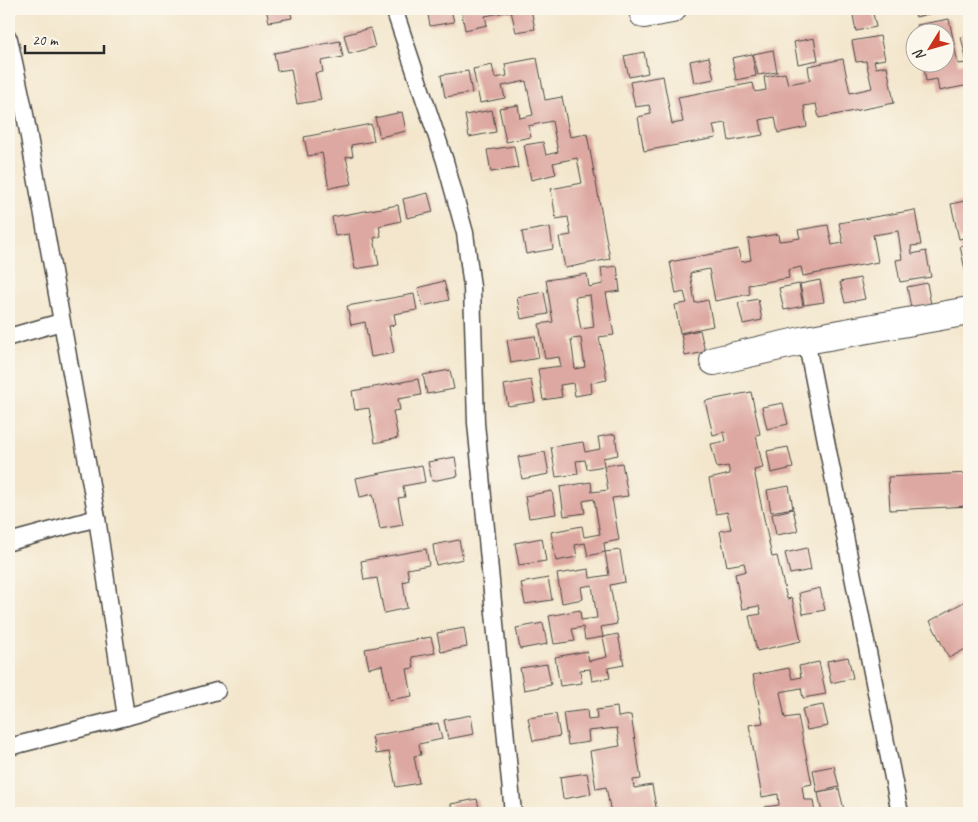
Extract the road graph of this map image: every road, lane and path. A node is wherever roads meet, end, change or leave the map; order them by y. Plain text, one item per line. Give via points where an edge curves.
1 (394, 9) edge
2 (672, 9) edge
3 (644, 14) dead end
4 (9, 40) edge
5 (17, 111) edge
6 (969, 311) edge
7 (61, 322) junction
8 (9, 336) edge
9 (806, 340) junction
10 (714, 361) dead end
11 (97, 518) junction
12 (9, 542) edge
13 (217, 691) dead end
14 (126, 716) junction
15 (9, 747) edge
16 (513, 813) edge
17 (900, 813) edge

1 - 16 lane via 445,161 465,233 472,287 476,423
2 - 3 street
4 - 5 lane
5 - 7 lane
6 - 9 street
7 - 8 lane
7 - 11 lane
9 - 10 street
9 - 17 lane
11 - 12 lane
11 - 14 lane
13 - 14 lane
14 - 15 lane

